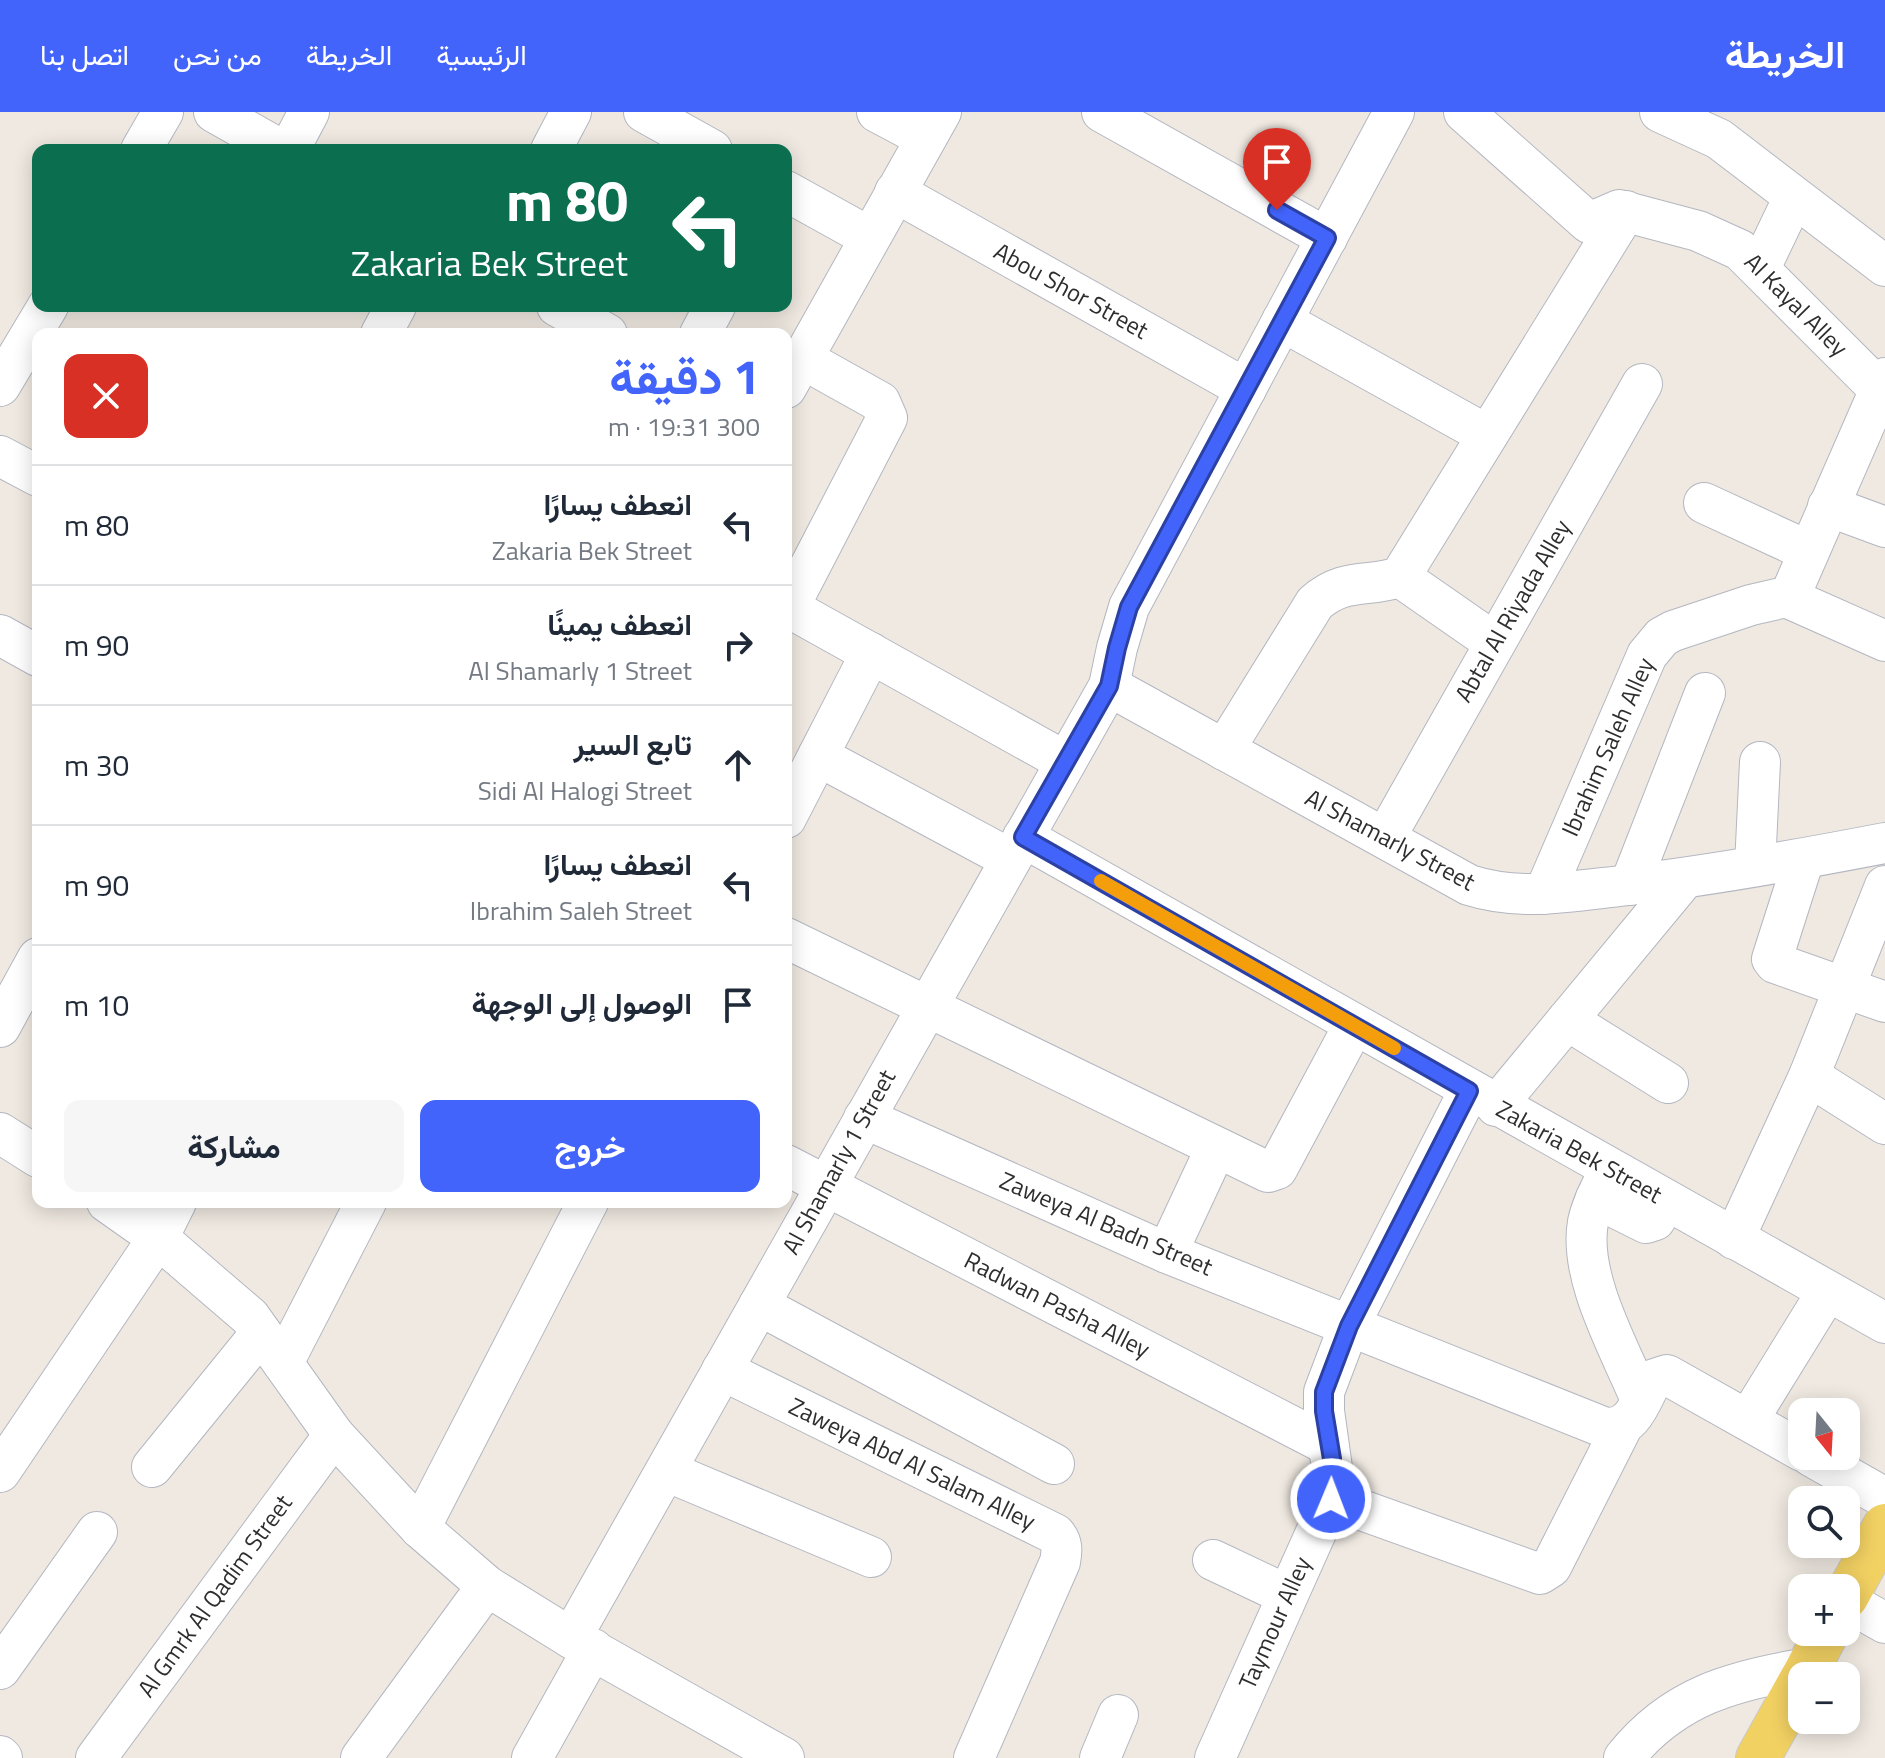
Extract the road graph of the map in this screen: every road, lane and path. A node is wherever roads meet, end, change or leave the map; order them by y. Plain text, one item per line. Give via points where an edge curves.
1 (163, 112) edge
2 (214, 112) edge
3 (309, 112) edge
4 (571, 112) edge
5 (644, 112) edge
6 (877, 112) edge
7 (1102, 112) edge
8 (1394, 112) edge
9 (1464, 112) edge
10 (1660, 112) edge
11 (934, 125) edge
12 (144, 144) edge
13 (270, 144) edge
14 (292, 144) edge
15 (554, 144) edge
16 (701, 144) edge
17 (895, 192) junction
18 (792, 194) edge
19 (1794, 197) junction
20 (1626, 211) junction
21 (869, 237) junction
22 (1327, 238) junction
23 (1885, 266) edge
24 (1760, 268) junction
25 (568, 312) edge
26 (1282, 321) junction
27 (596, 328) edge
28 (32, 333) edge
29 (795, 374) edge
30 (1642, 384) dead end
31 (1882, 384) edge
32 (0, 386) edge
33 (1246, 389) junction
34 (1487, 435) junction
35 (0, 456) edge
36 (32, 473) edge
37 (1704, 503) dead end
38 (1828, 506) junction
39 (1885, 527) edge
40 (1808, 551) junction
41 (1400, 577) junction
42 (1786, 597) junction
43 (792, 599) edge
44 (792, 609) edge
45 (0, 635) edge
46 (1885, 641) edge
47 (1495, 643) junction
48 (32, 653) edge
49 (871, 653) junction
50 (1109, 686) junction
51 (1705, 693) dead end
52 (1224, 750) junction
53 (818, 756) junction
54 (1066, 762) junction
55 (1760, 762) dead end
56 (792, 806) edge
57 (1385, 838) junction
58 (1885, 843) edge
59 (1017, 848) junction
60 (1804, 859) junction
61 (1755, 866) junction
62 (1684, 879) junction
63 (1630, 885) junction
64 (1885, 886) edge
65 (1544, 894) junction
66 (792, 941) edge
67 (32, 969) edge
68 (1845, 987) junction
69 (1885, 1002) edge
70 (926, 1008) junction
71 (1567, 1020) junction
72 (1354, 1025) junction
73 (0, 1027) edge
74 (1809, 1076) junction
75 (1668, 1083) dead end
76 (1482, 1098) junction
77 (864, 1118) junction
78 (1885, 1124) edge
79 (0, 1133) edge
80 (1216, 1148) junction
81 (32, 1153) edge
82 (792, 1168) edge
83 (1603, 1184) junction
84 (826, 1186) junction
85 (116, 1208) edge
86 (173, 1208) edge
87 (362, 1208) edge
88 (585, 1208) edge
89 (158, 1238) junction
90 (1734, 1239) junction
91 (1167, 1253) junction
92 (1827, 1292) junction
93 (759, 1305) junction
94 (1885, 1323) edge
95 (1349, 1326) junction
96 (272, 1348) junction
97 (722, 1370) junction
98 (1632, 1413) junction
99 (1748, 1420) junction
100 (334, 1435) junction
101 (1788, 1443) edge
102 (1328, 1445) junction
103 (1054, 1464) dead end
104 (152, 1467) dead end
105 (1836, 1470) edge
106 (666, 1471) junction
107 (0, 1472) edge
108 (1885, 1498) edge
109 (1331, 1499) junction
110 (1885, 1526) edge
111 (420, 1528) junction
112 (97, 1532) dead end
113 (871, 1557) dead end
114 (1213, 1560) dead end
115 (1859, 1574) edge
116 (487, 1586) junction
117 (1287, 1595) junction
118 (1860, 1608) edge
119 (1885, 1623) edge
120 (582, 1644) junction
121 (0, 1669) edge
122 (1788, 1669) edge
123 (1788, 1704) edge
124 (1118, 1715) dead end
125 (981, 1756) edge
126 (96, 1758) edge
127 (361, 1758) edge
128 (532, 1758) edge
129 (784, 1758) edge
130 (1100, 1758) edge
131 (1215, 1758) edge
132 (1624, 1758) edge
133 (1758, 1758) edge

1 - 12 street
2 - 13 street
3 - 14 street
4 - 15 street
5 - 16 street
6 - 11 street
7 - 22 street
8 - 22 street, Al Shamarly 1 Street
9 - 20 street via 1589,223 1611,211
10 - 19 street via 1719,139
11 - 17 street
17 - 21 street
17 - 33 street, Abou Shor Street
18 - 21 street
19 - 23 street
19 - 24 street
20 - 24 street, Al Kayal Alley via 1698,231 1740,250
20 - 34 street
21 - 29 street
22 - 26 street, Al Shamarly 1 Street
24 - 31 street, Al Kayal Alley
25 - 27 street
26 - 33 street, Al Shamarly 1 Street
26 - 34 street
28 - 32 street
29 - 43 street via 880,402 887,418
30 - 47 street, Abtal Al Riyada Alley
31 - 38 street
33 - 50 street, Al Shamarly 1 Street via 1129,607
34 - 41 street
35 - 36 street
37 - 40 street
38 - 39 street
38 - 40 street
40 - 42 street
41 - 47 street
41 - 52 street via 1345,585 1315,603
42 - 46 street
42 - 65 street, Ibrahim Saleh Alley via 1673,631 1654,645
44 - 49 street
45 - 48 street
47 - 57 street, Abtal Al Riyada Alley
49 - 53 street
49 - 54 street
50 - 52 street, Al Shamarly Street
50 - 54 street, Al Shamarly 1 Street
51 - 63 street
52 - 57 street, Al Shamarly Street
53 - 56 street
53 - 59 street, Zakaria Bek Street
54 - 59 street, Al Shamarly 1 Street
55 - 61 street
57 - 65 street, Al Shamarly Street via 1469,885 1509,895
58 - 60 street, Al Shamarly Street
59 - 70 street, Al Shamarly 1 Street
59 - 72 street, Zakaria Bek Street
60 - 61 street, Al Shamarly Street
60 - 68 street via 1772,959
61 - 62 street, Al Shamarly Street
62 - 63 street, Al Shamarly Street
62 - 71 street, Taymour Alley
63 - 65 street, Al Shamarly Street
64 - 68 street
66 - 70 street
67 - 73 street
68 - 69 street
68 - 74 street
70 - 77 street, Al Shamarly 1 Street
70 - 80 street
71 - 75 street
71 - 76 street, Taymour Alley
72 - 76 street, Zakaria Bek Street
72 - 80 street via 1277,1169 1261,1170
74 - 78 street
74 - 90 street
76 - 83 street, Zakaria Bek Street
76 - 95 street, Taymour Alley
77 - 84 street, Al Shamarly 1 Street
77 - 91 street, Zaweya Al Badn Street
79 - 81 street
80 - 91 street
82 - 84 street, Radwan Pasha Alley
83 - 90 street, Zakaria Bek Street via 1667,1201
83 - 98 street via 1588,1221 1586,1249
84 - 93 street, Al Shamarly 1 Street
84 - 102 street, Radwan Pasha Alley
85 - 89 street
86 - 89 street
87 - 96 street
88 - 111 street
89 - 96 street via 250,1317
89 - 107 street
90 - 92 street, Zakaria Bek Street
91 - 95 street, Zaweya Al Badn Street
92 - 94 street, Zakaria Bek Street
92 - 99 street
93 - 97 street, Al Shamarly 1 Street
93 - 103 street
95 - 98 street, Zaweya Al Badn Street via 1603,1427
95 - 102 street, Taymour Alley via 1324,1392
96 - 100 street
96 - 104 street
97 - 106 street, Al Shamarly 1 Street
97 - 125 street, Zaweya Abd Al Salam Alley via 1059,1539 1060,1562
98 - 99 street via 1652,1380 1667,1375
98 - 109 street via 1551,1567 1540,1574
99 - 101 street
100 - 111 street
100 - 126 street, Al Gmrk Al Qadim Street
102 - 109 street, Taymour Alley
105 - 108 street
106 - 113 street
106 - 120 street, Al Shamarly 1 Street
109 - 117 street, Taymour Alley
110 - 115 main road
111 - 116 street
112 - 121 street
114 - 117 street
116 - 120 street
116 - 127 street
117 - 131 street, Taymour Alley
118 - 119 street
120 - 128 street, Al Shamarly 1 Street
120 - 129 street
122 - 132 street via 1721,1687 1660,1721
123 - 133 main road
124 - 130 street

